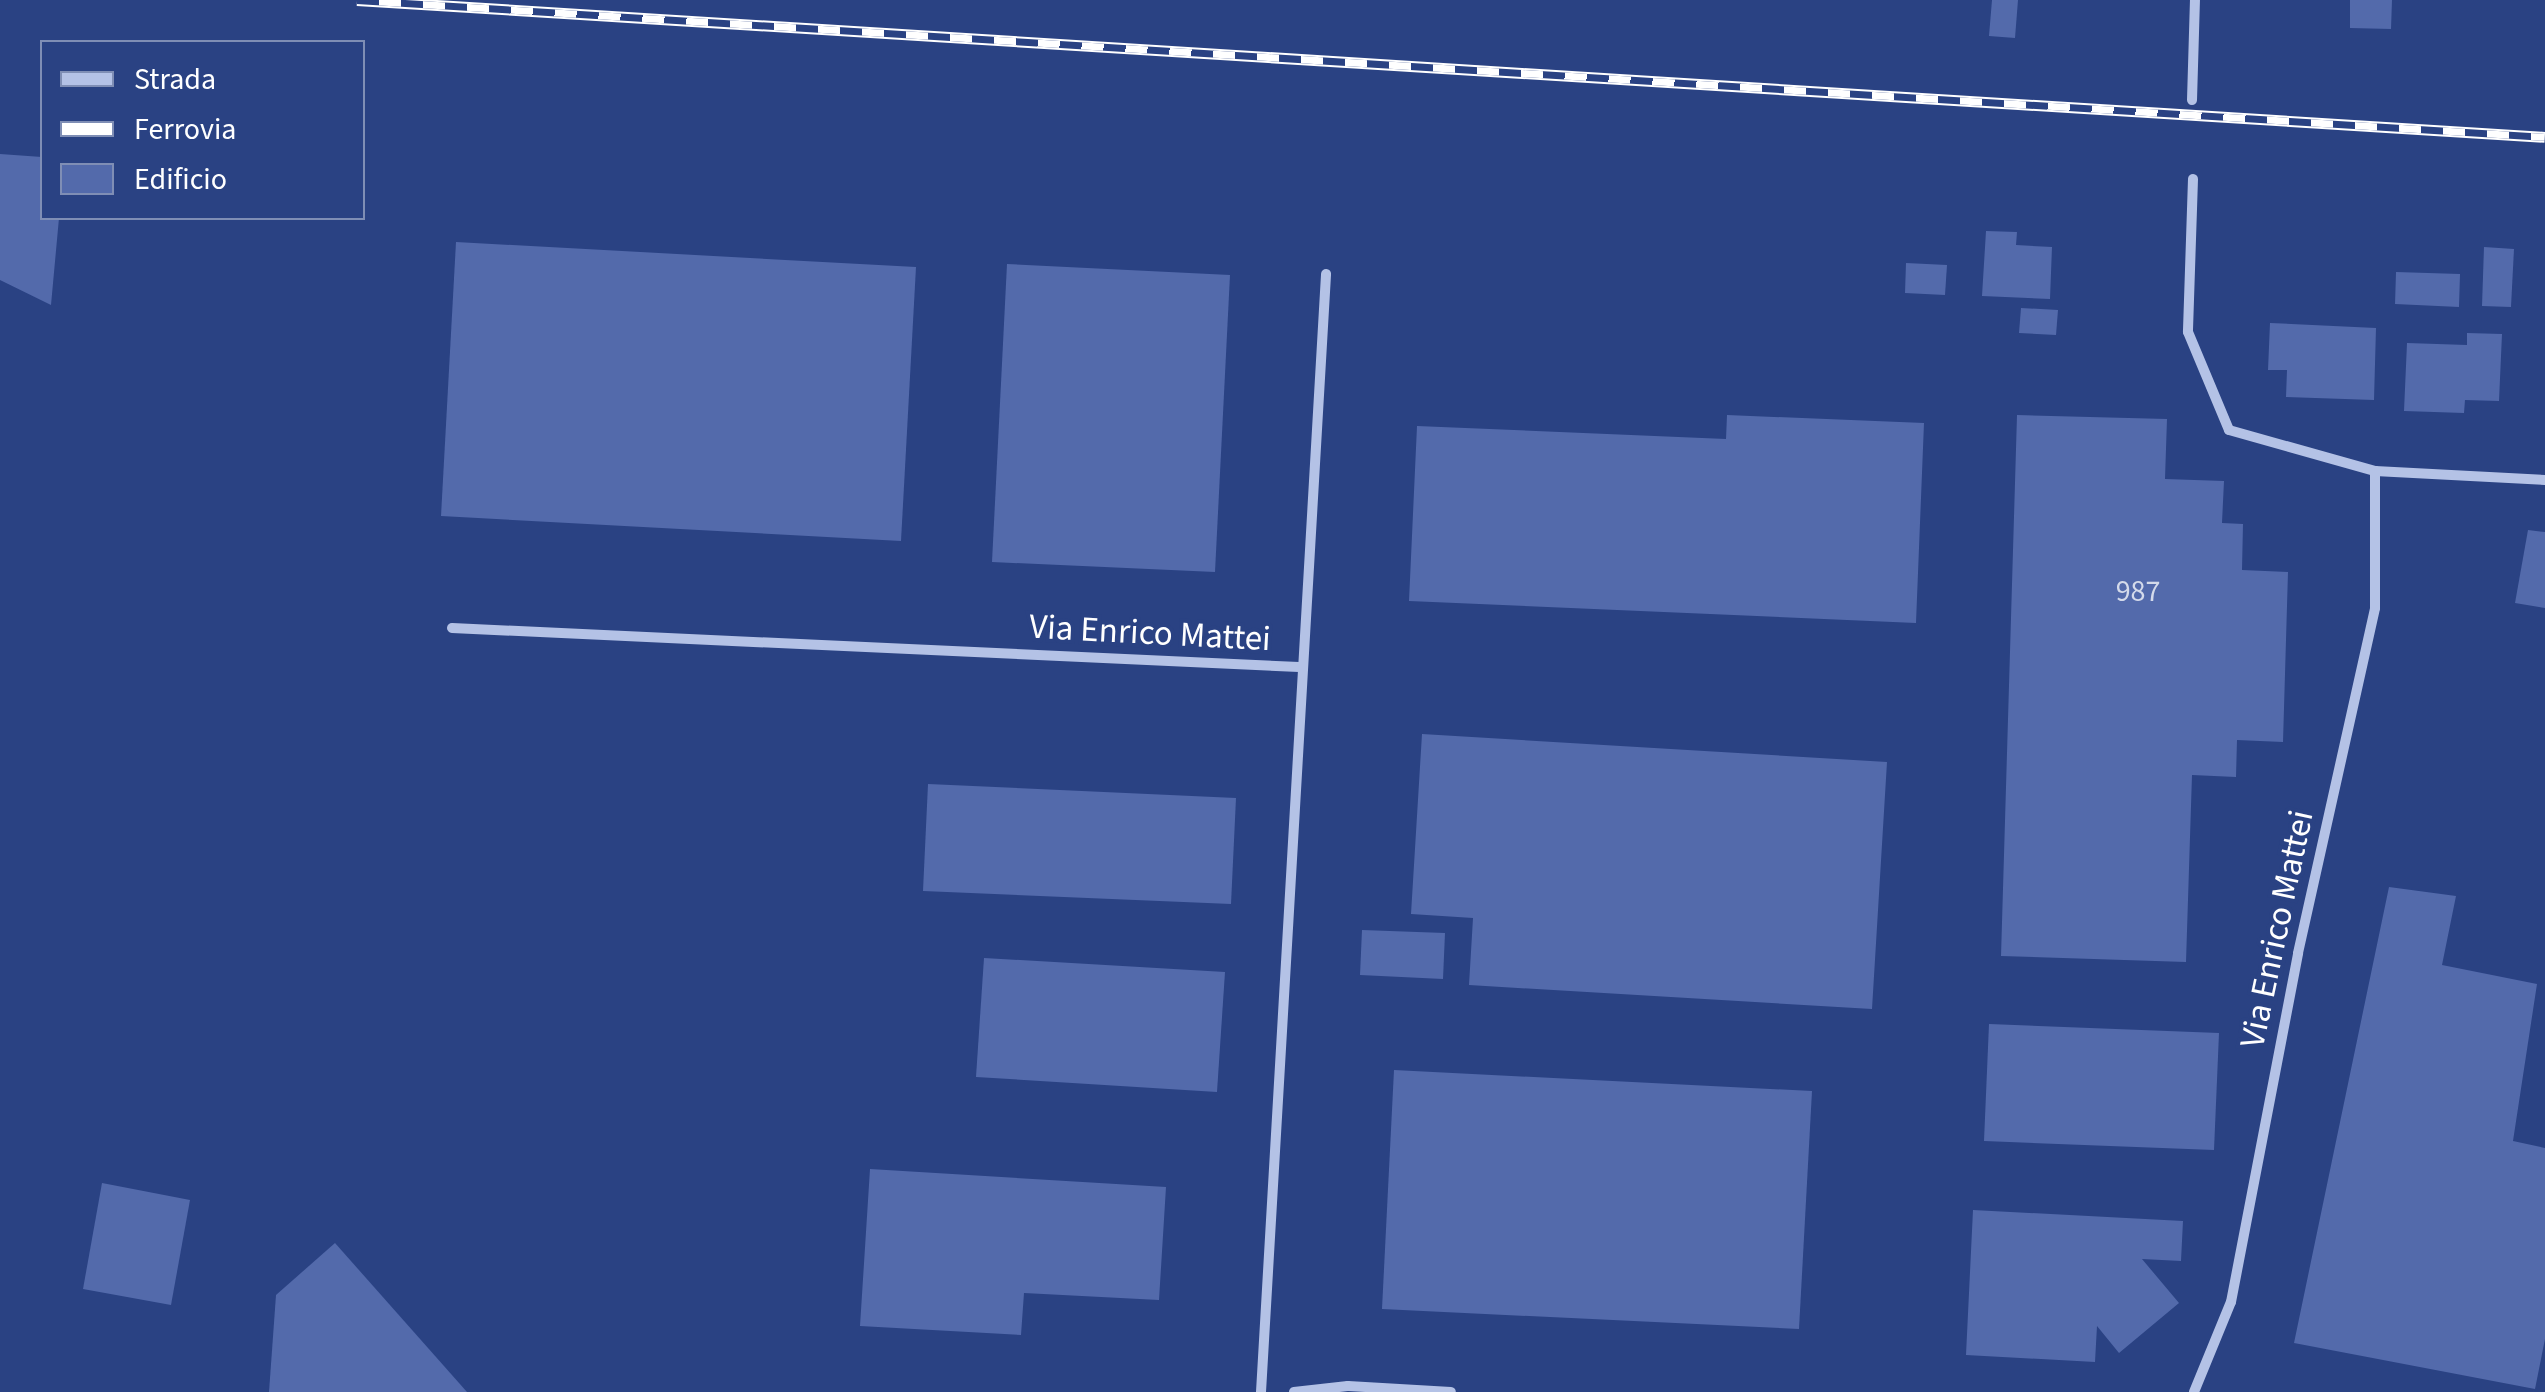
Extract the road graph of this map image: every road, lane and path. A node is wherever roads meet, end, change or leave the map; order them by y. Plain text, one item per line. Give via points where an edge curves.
1 (2195, 0) edge
2 (2192, 100) dead end
3 (2193, 179) dead end
4 (1326, 274) dead end
5 (2375, 471) junction
6 (2545, 480) edge
7 (452, 628) dead end
8 (1299, 667) junction
9 (1261, 1392) edge
10 (1294, 1392) edge
11 (1451, 1392) edge
12 (2194, 1392) edge

1 - 2 street
3 - 5 street via 2188,332 2229,430
4 - 8 street
5 - 6 street
5 - 12 street, Via Enrico Mattei via 2375,608 2298,953 2231,1302
7 - 8 street, Via Enrico Mattei
8 - 9 street, Via Enrico Mattei
10 - 11 street via 1348,1386

